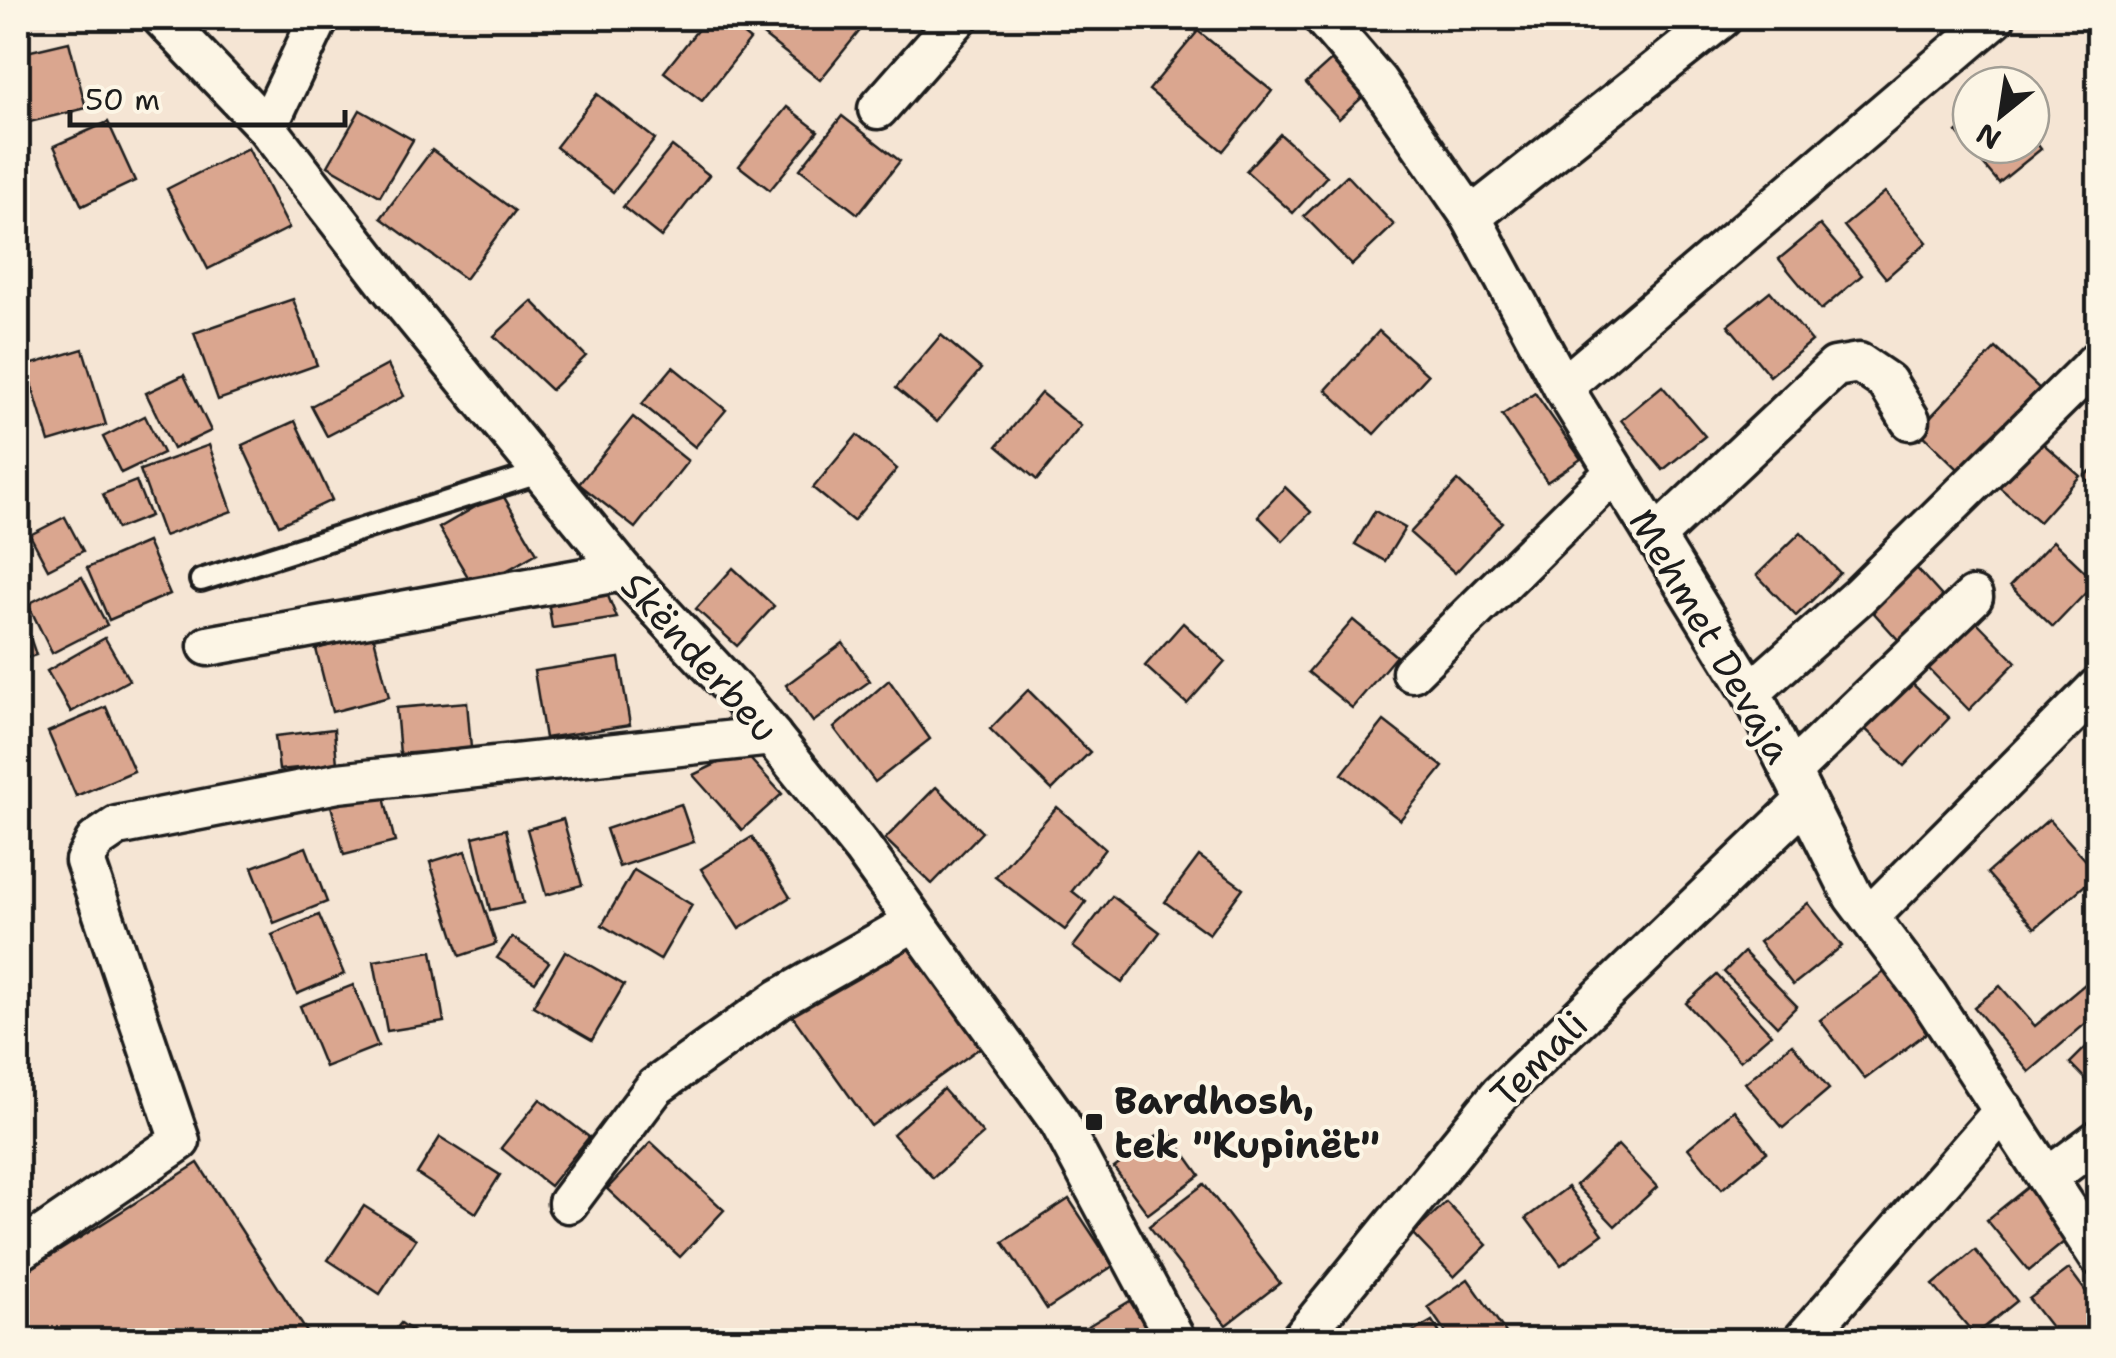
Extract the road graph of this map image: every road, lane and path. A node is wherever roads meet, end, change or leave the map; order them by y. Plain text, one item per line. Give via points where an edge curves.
1 (162, 18) edge
2 (319, 18) edge
3 (958, 18) edge
4 (1323, 18) edge
5 (1722, 18) edge
6 (1995, 18) edge
7 (878, 109) dead end
8 (266, 128) junction
9 (1471, 217) junction
10 (2098, 360) edge
11 (1563, 386) junction
12 (1910, 420) dead end
13 (542, 472) junction
14 (1615, 472) junction
15 (1656, 537) junction
16 (622, 571) junction
17 (201, 580) dead end
18 (1973, 597) dead end
19 (208, 646) dead end
20 (1412, 672) dead end
21 (2098, 686) edge
22 (1752, 692) junction
23 (772, 736) junction
24 (1798, 787) junction
25 (1869, 917) junction
26 (914, 922) junction
27 (2004, 1110) junction
28 (2098, 1140) edge
29 (2047, 1178) junction
30 (568, 1203) dead end
31 (18, 1252) edge
32 (2098, 1256) edge
33 (1176, 1340) edge
34 (1300, 1340) edge
35 (1803, 1340) edge

1 - 8 street, Skënderbeu
2 - 8 street
3 - 7 street
4 - 9 street, Mehmet Devaja
5 - 9 street
6 - 11 street
8 - 13 street, Skënderbeu
9 - 11 street, Mehmet Devaja
10 - 22 street
11 - 14 street, Mehmet Devaja
12 - 15 street via 1887,382 1859,363 1835,366
13 - 16 street, Skënderbeu
13 - 17 lane
14 - 15 street, Mehmet Devaja
14 - 20 street
15 - 22 street, Mehmet Devaja
16 - 19 street
16 - 23 street, Skënderbeu
18 - 24 street, Temali
21 - 25 street
22 - 24 street, Mehmet Devaja
23 - 26 street, Skënderbeu
23 - 31 street via 338,783 118,826 96,840 86,861 180,1141
24 - 25 street, Mehmet Devaja
24 - 34 street, Temali via 1500,1094
25 - 27 street, Mehmet Devaja
26 - 30 street via 779,999 655,1088
26 - 33 street, Skënderbeu via 1060,1123
27 - 29 street, Mehmet Devaja
27 - 35 street
28 - 29 street
29 - 32 street, Mehmet Devaja

